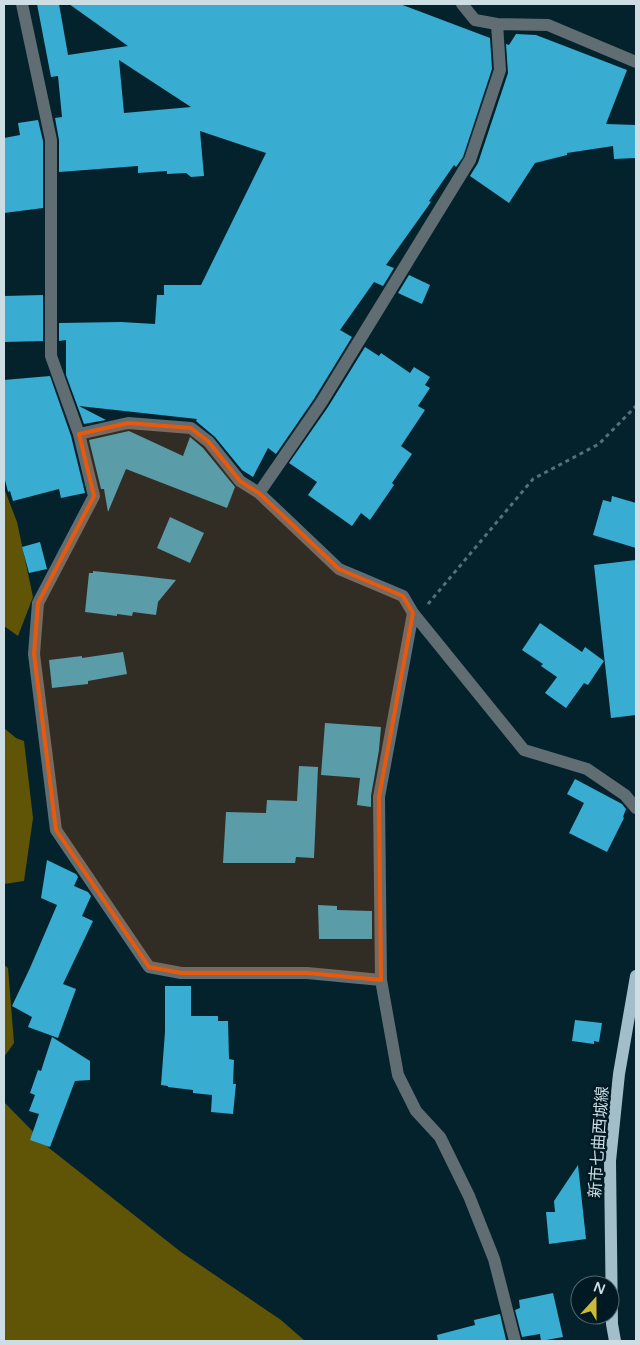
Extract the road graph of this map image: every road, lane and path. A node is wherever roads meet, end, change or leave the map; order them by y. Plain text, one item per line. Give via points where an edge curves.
1 (22, 4) edge
2 (462, 4) edge
3 (497, 24) junction
4 (636, 62) edge
5 (636, 406) edge
6 (79, 434) junction
7 (259, 493) junction
8 (413, 613) junction
9 (636, 808) edge
10 (636, 976) edge
11 (381, 980) junction
12 (516, 1341) edge
13 (615, 1341) edge

1 - 6 street via 52,140 51,356
2 - 3 street via 475,20
3 - 4 street via 548,25
3 - 7 street via 500,70 470,160 322,403
5 - 8 path via 599,444 533,479 429,604
6 - 7 street via 128,423 191,428 209,442 240,482
6 - 11 street via 94,496 38,603 34,654 56,830 149,967 181,973 307,973
7 - 8 street via 340,569 403,596
8 - 9 street via 524,750 587,769
8 - 11 street via 379,797
10 - 13 main road, 新市七曲西城線 via 619,1074 610,1161 612,1324
11 - 12 street via 398,1075 416,1110 440,1137 469,1196 494,1259

